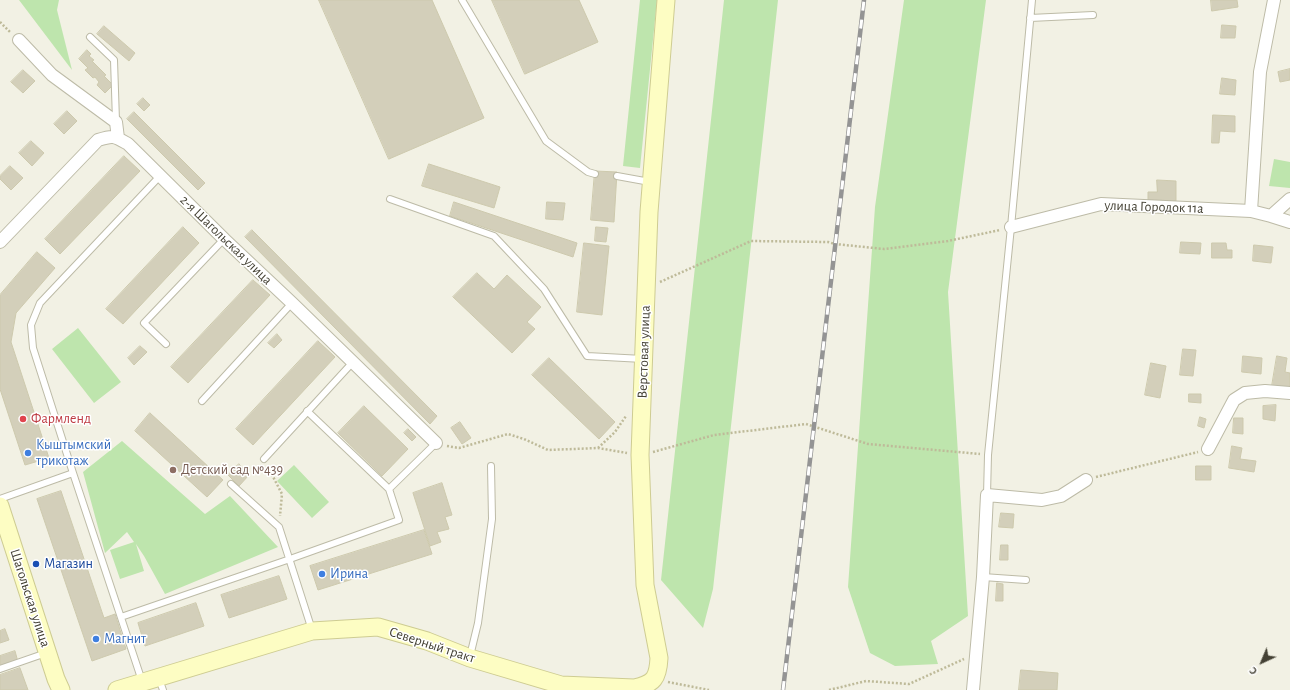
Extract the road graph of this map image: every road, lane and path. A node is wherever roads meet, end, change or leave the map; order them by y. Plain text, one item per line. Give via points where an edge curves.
1 (462, 0) edge
2 (666, 0) edge
3 (1032, 0) edge
4 (1274, 0) edge
5 (1093, 15) dead end
6 (1030, 18) junction
7 (90, 37) dead end
8 (19, 40) dead end
9 (116, 122) junction
10 (118, 138) junction
11 (594, 174) dead end
12 (160, 176) junction
13 (617, 176) dead end
14 (651, 183) junction
15 (390, 199) dead end
16 (1290, 199) edge
17 (1251, 211) junction
18 (1271, 216) junction
19 (1290, 222) edge
20 (1011, 227) junction
21 (224, 239) junction
22 (0, 242) edge
23 (647, 287) junction
24 (292, 303) junction
25 (166, 344) dead end
26 (644, 359) junction
27 (353, 362) junction
28 (1290, 394) edge
29 (202, 401) dead end
30 (307, 411) junction
31 (627, 415) dead end
32 (436, 444) junction
33 (598, 448) junction
34 (1208, 449) joint
35 (988, 455) junction
36 (640, 456) junction
37 (264, 458) joint
38 (490, 466) dead end
39 (73, 473) junction
40 (1086, 480) joint
41 (231, 484) dead end
42 (389, 489) junction
43 (987, 495) junction
44 (0, 499) edge
45 (0, 506) edge
46 (279, 527) junction
47 (290, 559) junction
48 (983, 577) junction
49 (1026, 580) dead end
50 (120, 617) junction
51 (312, 631) junction
52 (48, 652) junction
53 (975, 654) junction
54 (470, 658) junction
55 (0, 669) edge
56 (655, 679) junction
57 (142, 682) junction
58 (161, 684) edge
59 (61, 690) edge
60 (117, 690) edge
61 (709, 690) edge
62 (829, 690) edge
63 (973, 690) edge

1 - 11 lane via 546,141
2 - 14 street, Верстовая улица
3 - 6 lane
4 - 17 street via 1260,72
5 - 6 lane
6 - 20 lane
7 - 9 lane via 114,60
8 - 9 street via 52,75
9 - 10 street
10 - 12 street, 2-я Шагольская улица via 128,144
10 - 22 street via 111,136 98,140
12 - 21 street, 2-я Шагольская улица
12 - 39 lane via 40,303 31,325 33,348
13 - 14 lane
14 - 23 street, Верстовая улица
15 - 26 lane via 494,236 544,289 587,356
16 - 18 street
17 - 18 street, улица Городок 11а
17 - 20 street, улица Городок 11а via 1101,204
18 - 19 street, улица Городок 11а
20 - 23 path via 948,241 884,249 828,242 751,241
20 - 35 lane
21 - 24 street, 2-я Шагольская улица
21 - 25 lane via 144,323
23 - 26 street, Верстовая улица
24 - 27 street, 2-я Шагольская улица
24 - 29 lane
26 - 36 street, Верстовая улица
27 - 30 lane
27 - 32 street, 2-я Шагольская улица
28 - 34 street via 1265,391 1245,393 1234,400
30 - 37 lane
30 - 42 lane
31 - 33 path via 615,432
32 - 33 path via 459,448 508,434 548,450
32 - 42 lane
33 - 36 path
34 - 40 path
35 - 36 path via 868,444 806,424 714,436
35 - 43 lane
36 - 56 street, Верстовая улица via 645,585 659,658
37 - 46 path via 282,494
38 - 54 lane via 492,519 478,623
39 - 44 lane
39 - 50 lane
40 - 43 street via 1061,496 1042,500
41 - 46 lane
42 - 47 lane via 399,520
43 - 48 street
45 - 52 street, Шагольская улица
46 - 47 lane
47 - 50 lane
47 - 51 lane
48 - 49 lane
48 - 53 street
50 - 57 lane
51 - 54 street, Северный тракт via 378,628 427,641
51 - 58 street, Северный тракт
52 - 55 lane
52 - 59 street, Шагольская улица
53 - 62 path via 910,684 866,681
53 - 63 street
54 - 56 street, Северный тракт via 561,685 634,688 646,686
56 - 61 path
57 - 58 street, Северный тракт
57 - 60 street, Северный тракт

